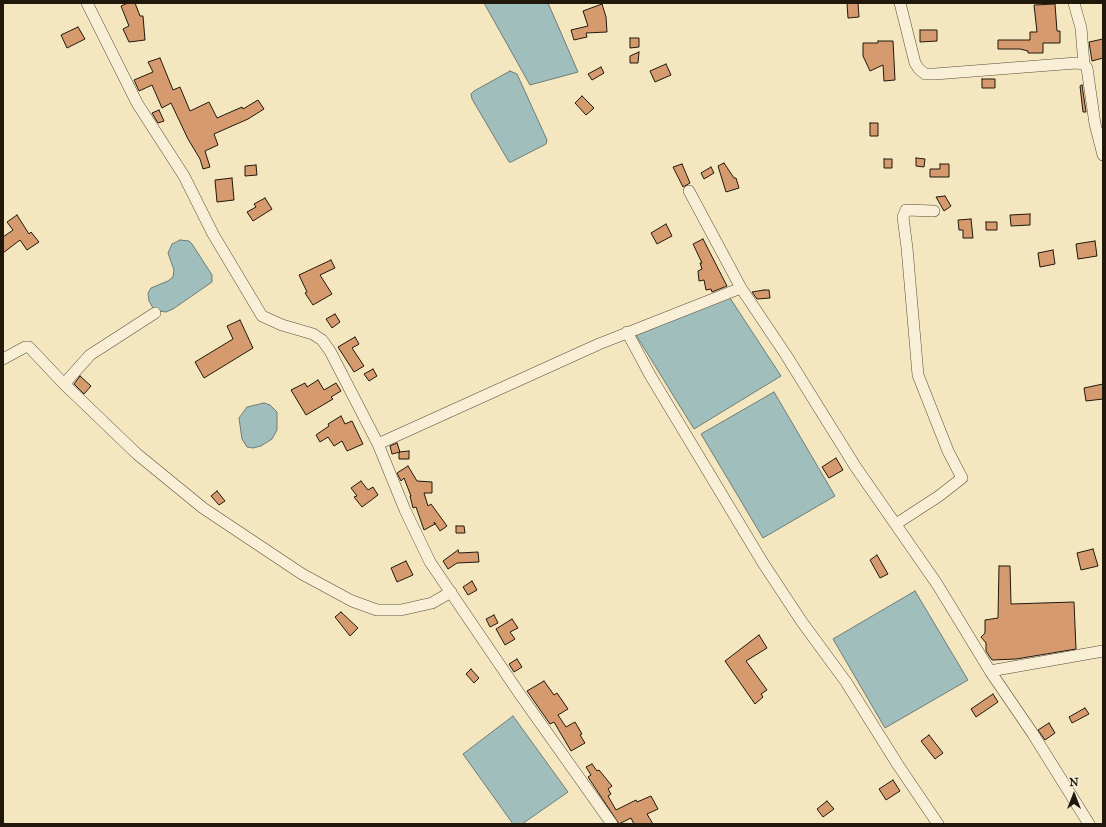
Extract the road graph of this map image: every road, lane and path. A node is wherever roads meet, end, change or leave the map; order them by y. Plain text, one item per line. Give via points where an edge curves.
1 (87, 3) edge
2 (900, 3) edge
3 (1074, 3) edge
4 (1084, 64) junction
5 (1103, 155) edge
6 (689, 191) dead end
7 (934, 211) dead end
8 (741, 288) junction
9 (155, 313) dead end
10 (627, 332) junction
11 (3, 359) edge
12 (64, 384) junction
13 (378, 444) junction
14 (896, 524) junction
15 (451, 592) junction
16 (1103, 651) edge
17 (990, 671) junction
18 (612, 824) edge
19 (938, 824) edge
20 (1089, 824) edge

1 - 13 street via 137,103 184,176 213,234 262,316 305,330 322,340
2 - 4 street via 915,63 925,74
3 - 4 street via 1081,28
4 - 5 street via 1087,68 1094,124
6 - 8 street
7 - 14 street via 906,210 903,217 908,248 912,323 918,375 948,451 962,478
8 - 10 street
8 - 14 street via 855,466
9 - 12 street via 90,355
10 - 13 street
10 - 19 street via 650,375 763,562 802,622 846,682
11 - 12 street via 29,347
12 - 15 street via 137,454 204,508 302,574 352,601 378,610 401,610 432,603
13 - 15 street via 418,539
14 - 17 street via 937,584
15 - 18 street via 518,693
16 - 17 street
17 - 20 street

